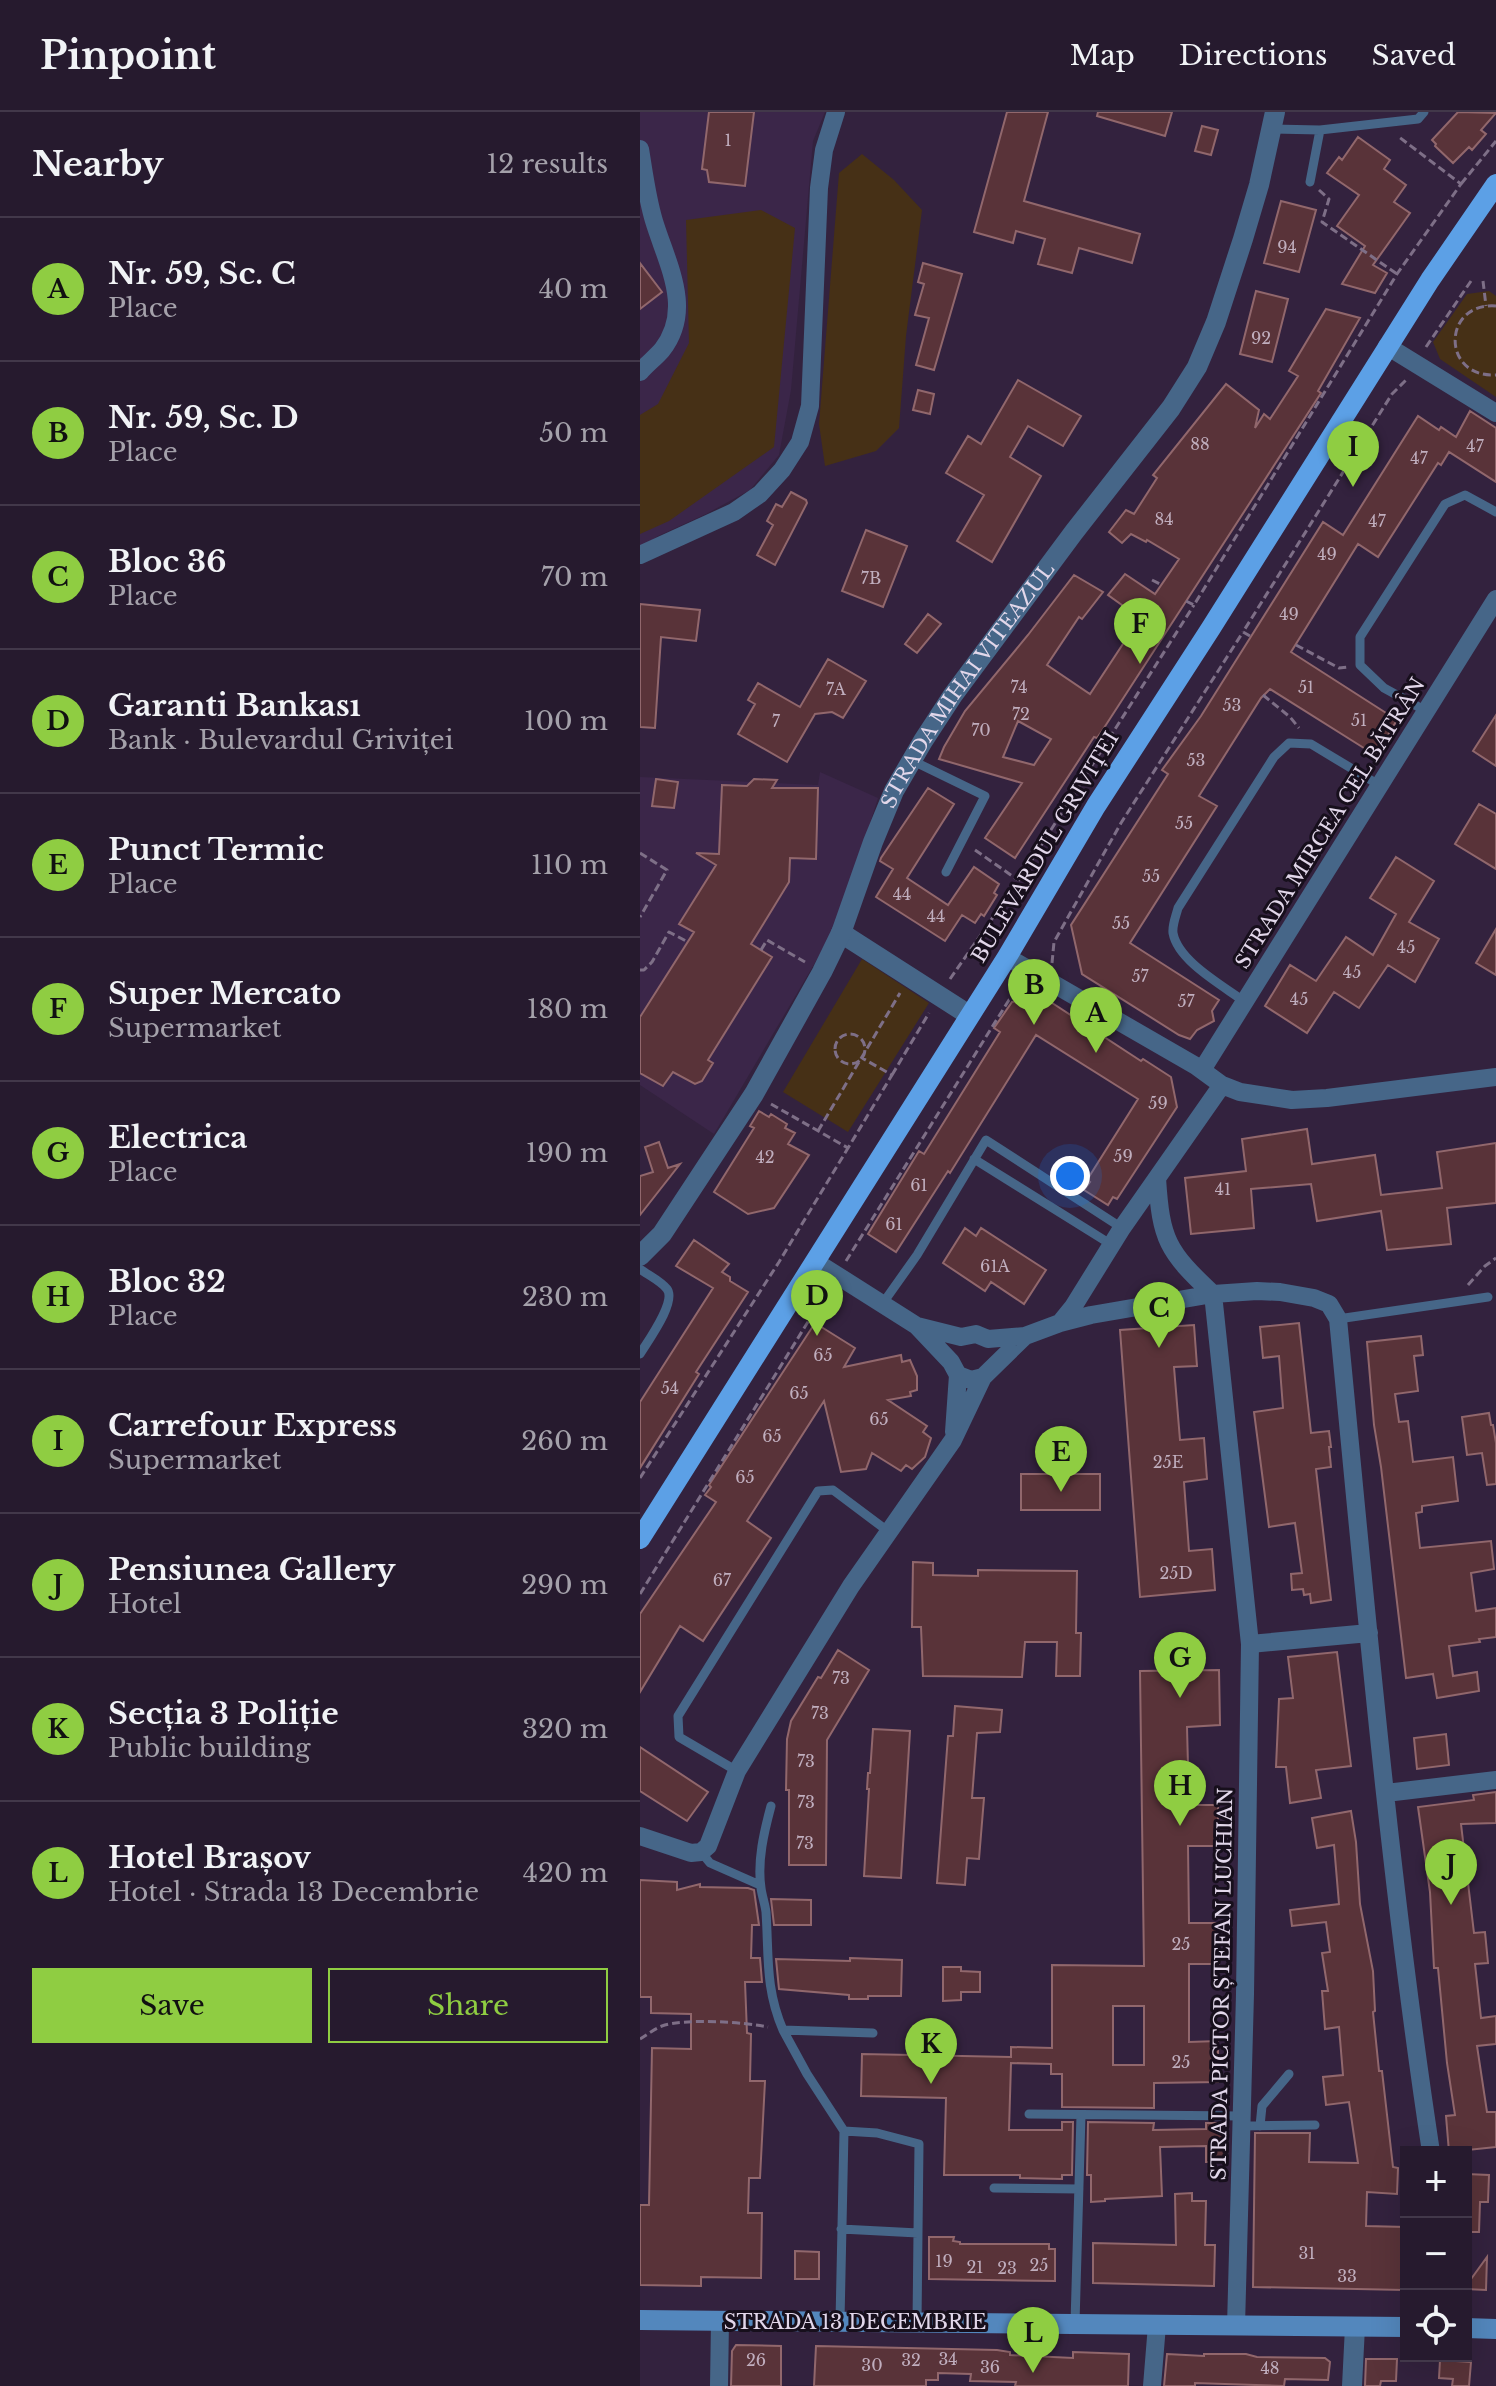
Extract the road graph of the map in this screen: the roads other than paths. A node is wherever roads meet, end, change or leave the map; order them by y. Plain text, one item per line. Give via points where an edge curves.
1 (836, 112) edge
2 (1421, 115) edge
3 (1274, 120) edge
4 (1320, 130) junction
5 (640, 149) edge
6 (1310, 182) road end
7 (1496, 184) edge
8 (1387, 346) junction
9 (640, 372) edge
10 (1496, 413) edge
11 (1496, 512) edge
12 (640, 555) edge
13 (1496, 599) edge
14 (1426, 711) junction
15 (911, 760) junction
16 (1379, 785) junction
17 (946, 872) dead end
18 (841, 933) junction
19 (1007, 957) junction
20 (1245, 1002) junction
21 (969, 1015) junction
22 (1202, 1070) junction
23 (1496, 1077) edge
24 (1222, 1085) junction
25 (974, 1159) junction
26 (1157, 1178) junction
27 (1122, 1228) junction
28 (1112, 1245) junction
29 (640, 1256) edge
30 (816, 1262) junction
31 (640, 1269) edge
32 (1213, 1294) junction
33 (1488, 1297) dead end
34 (883, 1303) junction
35 (1338, 1319) junction
36 (1060, 1323) junction
37 (917, 1326) junction
38 (1025, 1336) junction
39 (961, 1337) junction
40 (988, 1339) junction
41 (640, 1354) edge
42 (955, 1368) junction
43 (988, 1373) junction
44 (953, 1440) junction
45 (889, 1532) junction
46 (640, 1539) edge
47 (1369, 1633) junction
48 (1250, 1644) junction
49 (737, 1771) junction
50 (1496, 1780) edge
51 (1386, 1793) junction
52 (771, 1806) dead end
53 (640, 1836) edge
54 (701, 1852) junction
55 (760, 1885) junction
56 (783, 2030) junction
57 (873, 2033) dead end
58 (1289, 2074) dead end
59 (1029, 2114) dead end
60 (1081, 2115) junction
61 (1248, 2123) junction
62 (1315, 2125) dead end
63 (844, 2131) junction
64 (1430, 2146) edge
65 (994, 2188) dead end
66 (1079, 2189) junction
67 (841, 2229) junction
68 (918, 2233) junction
69 (640, 2320) edge
70 (720, 2321) junction
71 (840, 2322) junction
72 (917, 2322) junction
73 (1075, 2323) junction
74 (1157, 2325) junction
75 (1236, 2326) junction
76 (1355, 2327) junction
77 (1400, 2327) edge
78 (1472, 2328) edge
79 (1496, 2329) edge
80 (719, 2386) edge
81 (1152, 2386) edge
82 (1352, 2386) edge

1 - 12 street via 819,188 810,406 800,442 760,494 734,512
2 - 4 lane
3 - 4 lane
3 - 15 street, STRADA MIHAI VITEAZUL via 1231,278 1191,378 953,695
4 - 6 lane
5 - 9 street via 654,221 679,301 676,326
7 - 8 main road, BULEVARDUL GRIVIȚEI
8 - 10 street
8 - 19 main road, BULEVARDUL GRIVIȚEI via 1096,806
11 - 14 lane via 1465,495 1445,504 1360,637 1360,665 1384,688
13 - 14 street, STRADA MIRCEA CEL BĂTRÂN
14 - 16 street, STRADA MIRCEA CEL BĂTRÂN
15 - 17 lane via 985,796
15 - 18 street, STRADA MIHAI VITEAZUL via 873,842
16 - 20 street, STRADA MIRCEA CEL BĂTRÂN
16 - 20 lane via 1311,744 1289,743 1274,757 1178,908 1172,929 1177,945
18 - 21 street
18 - 29 street, STRADA MIHAI VITEAZUL via 754,1094 662,1234
19 - 21 main road, BULEVARDUL GRIVIȚEI
19 - 22 street
20 - 22 street, STRADA MIRCEA CEL BĂTRÂN
21 - 30 main road, BULEVARDUL GRIVIȚEI
22 - 24 street
23 - 24 street via 1292,1100
24 - 26 street
25 - 27 lane via 986,1140
25 - 28 lane
25 - 34 lane
26 - 27 street
26 - 32 street via 1159,1215 1173,1254
27 - 28 street
28 - 36 street
30 - 34 street
30 - 46 main road, BULEVARDUL GRIVIȚEI
31 - 41 lane via 668,1290 670,1298
32 - 35 street via 1280,1292 1314,1298 1329,1304
32 - 36 street
32 - 48 street, STRADA PICTOR ȘTEFAN LUCHIAN
33 - 35 lane
34 - 37 street
35 - 47 street
36 - 38 street
37 - 39 street
37 - 42 street
38 - 40 street
38 - 43 street
39 - 40 street via 976,1334
39 - 42 street via 951,1351
40 - 43 street via 996,1354
42 - 43 street via 971,1380
42 - 44 street
43 - 44 street
44 - 45 street
45 - 49 street
45 - 49 lane via 833,1490 818,1491 678,1716 679,1737
47 - 48 street
47 - 51 street
48 - 61 street, STRADA PICTOR ȘTEFAN LUCHIAN
49 - 54 street
50 - 51 street
51 - 64 street
52 - 55 lane via 762,1841
53 - 54 street
54 - 55 lane via 710,1863
55 - 56 lane via 768,1980
56 - 57 lane
56 - 63 lane
58 - 61 lane
59 - 60 lane
60 - 61 lane
60 - 66 lane
61 - 62 lane
61 - 75 street, STRADA PICTOR ȘTEFAN LUCHIAN
63 - 67 lane
63 - 68 lane via 919,2144
65 - 66 lane
66 - 73 lane
67 - 68 lane
67 - 71 lane
68 - 72 lane
69 - 70 main road, STRADA 13 DECEMBRIE
70 - 71 main road, STRADA 13 DECEMBRIE
70 - 80 street
71 - 72 main road, STRADA 13 DECEMBRIE
72 - 73 main road, STRADA 13 DECEMBRIE
73 - 74 main road, STRADA 13 DECEMBRIE
74 - 75 main road, STRADA 13 DECEMBRIE
74 - 81 street
75 - 76 main road, STRADA 13 DECEMBRIE
76 - 77 main road, STRADA 13 DECEMBRIE
76 - 82 street
78 - 79 main road

